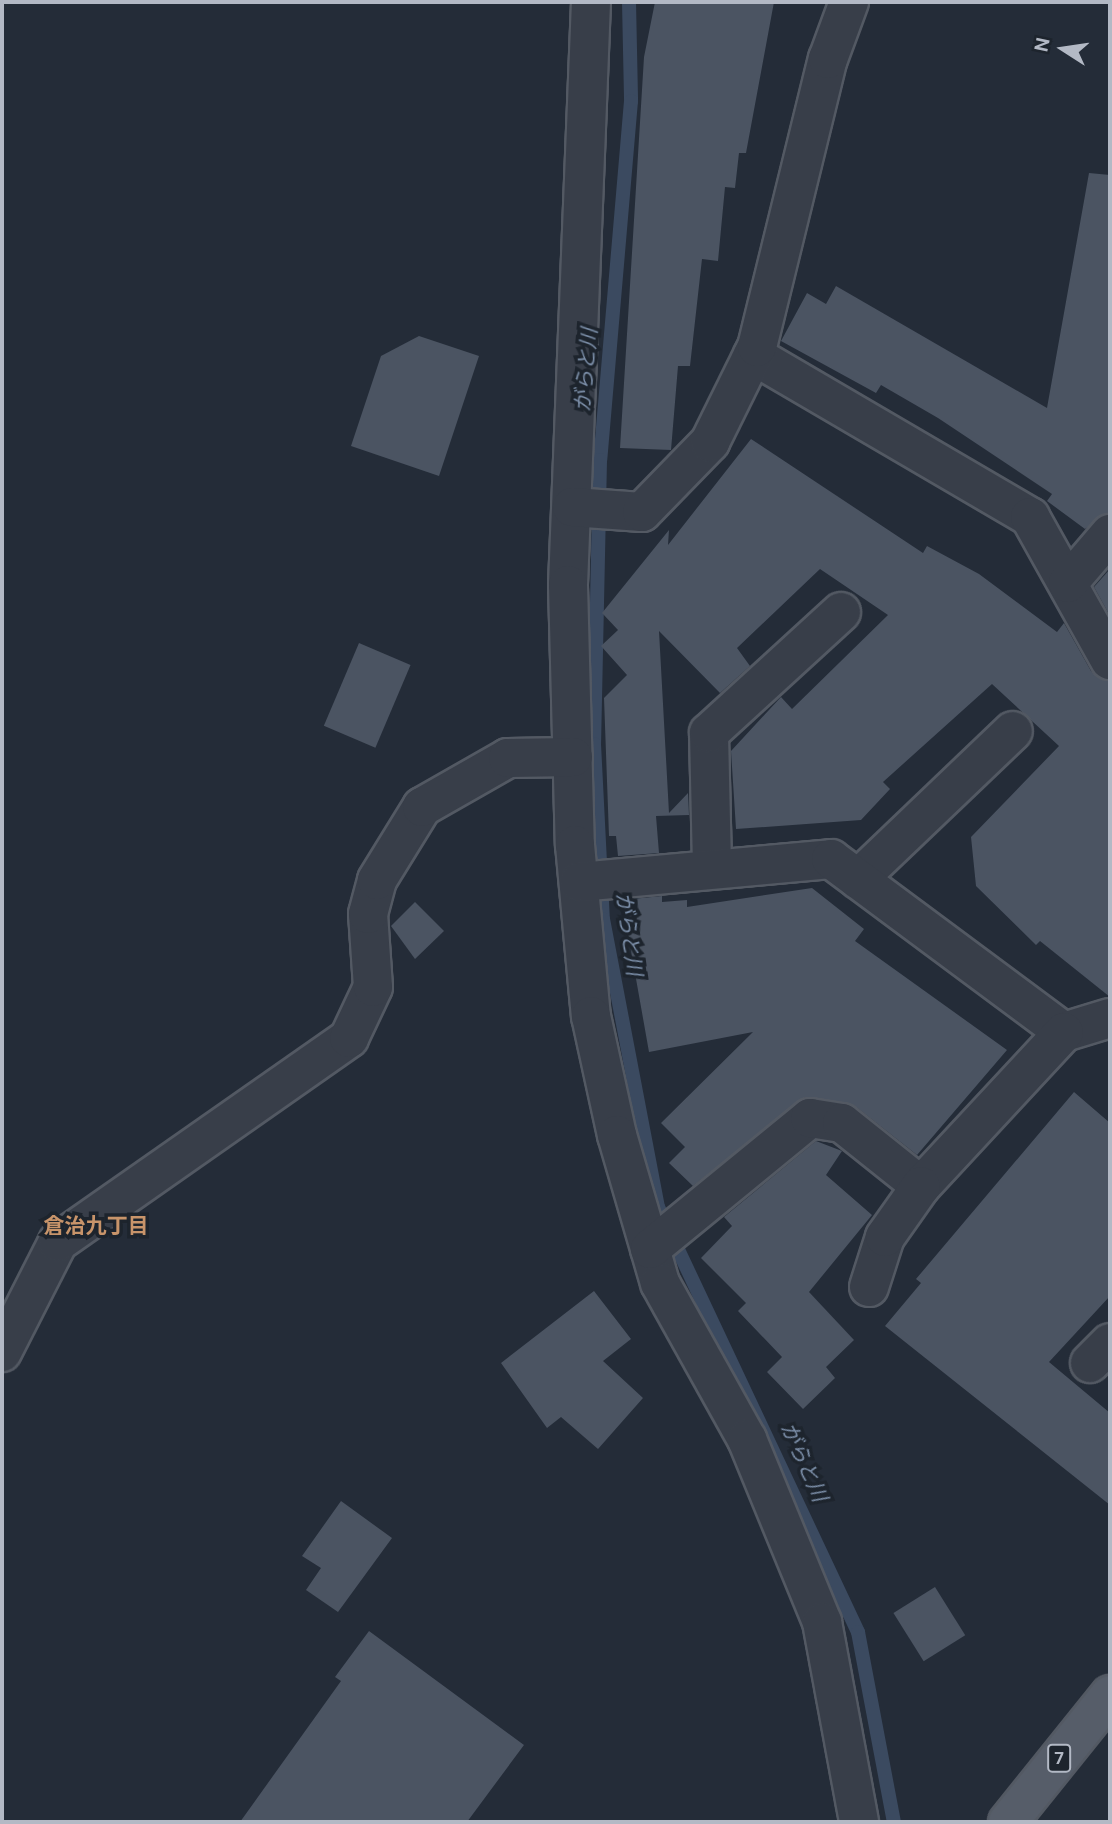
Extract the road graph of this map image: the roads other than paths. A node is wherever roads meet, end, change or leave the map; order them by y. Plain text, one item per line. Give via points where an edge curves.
1 (591, 2) edge
2 (849, 2) edge
3 (753, 355) junction
4 (595, 508) junction
5 (1110, 534) edge
6 (1069, 583) junction
7 (841, 612) dead end
8 (1110, 660) edge
9 (1013, 731) dead end
10 (573, 757) junction
11 (712, 866) junction
12 (858, 879) junction
13 (594, 880) junction
14 (1110, 1018) edge
15 (1064, 1032) junction
16 (921, 1186) junction
17 (663, 1238) junction
18 (869, 1287) dead end
19 (2, 1352) edge
20 (1110, 1695) edge
21 (859, 1822) edge
22 (1008, 1822) edge

1 - 4 street
2 - 3 street via 828,59
3 - 4 street via 710,442 642,512
3 - 6 street via 1031,517
4 - 10 street
5 - 6 street
6 - 8 street
7 - 11 street via 709,733
9 - 12 street
10 - 13 street
10 - 19 street via 508,758 422,807 377,880 368,914 373,987 349,1038 58,1242
11 - 12 street via 831,859
11 - 13 street
12 - 15 street
13 - 17 street via 591,1016
14 - 15 street
15 - 16 street
16 - 17 street via 842,1123 810,1118
16 - 18 street via 885,1237
17 - 21 street via 660,1283 747,1439 822,1622
20 - 22 main road, 7

